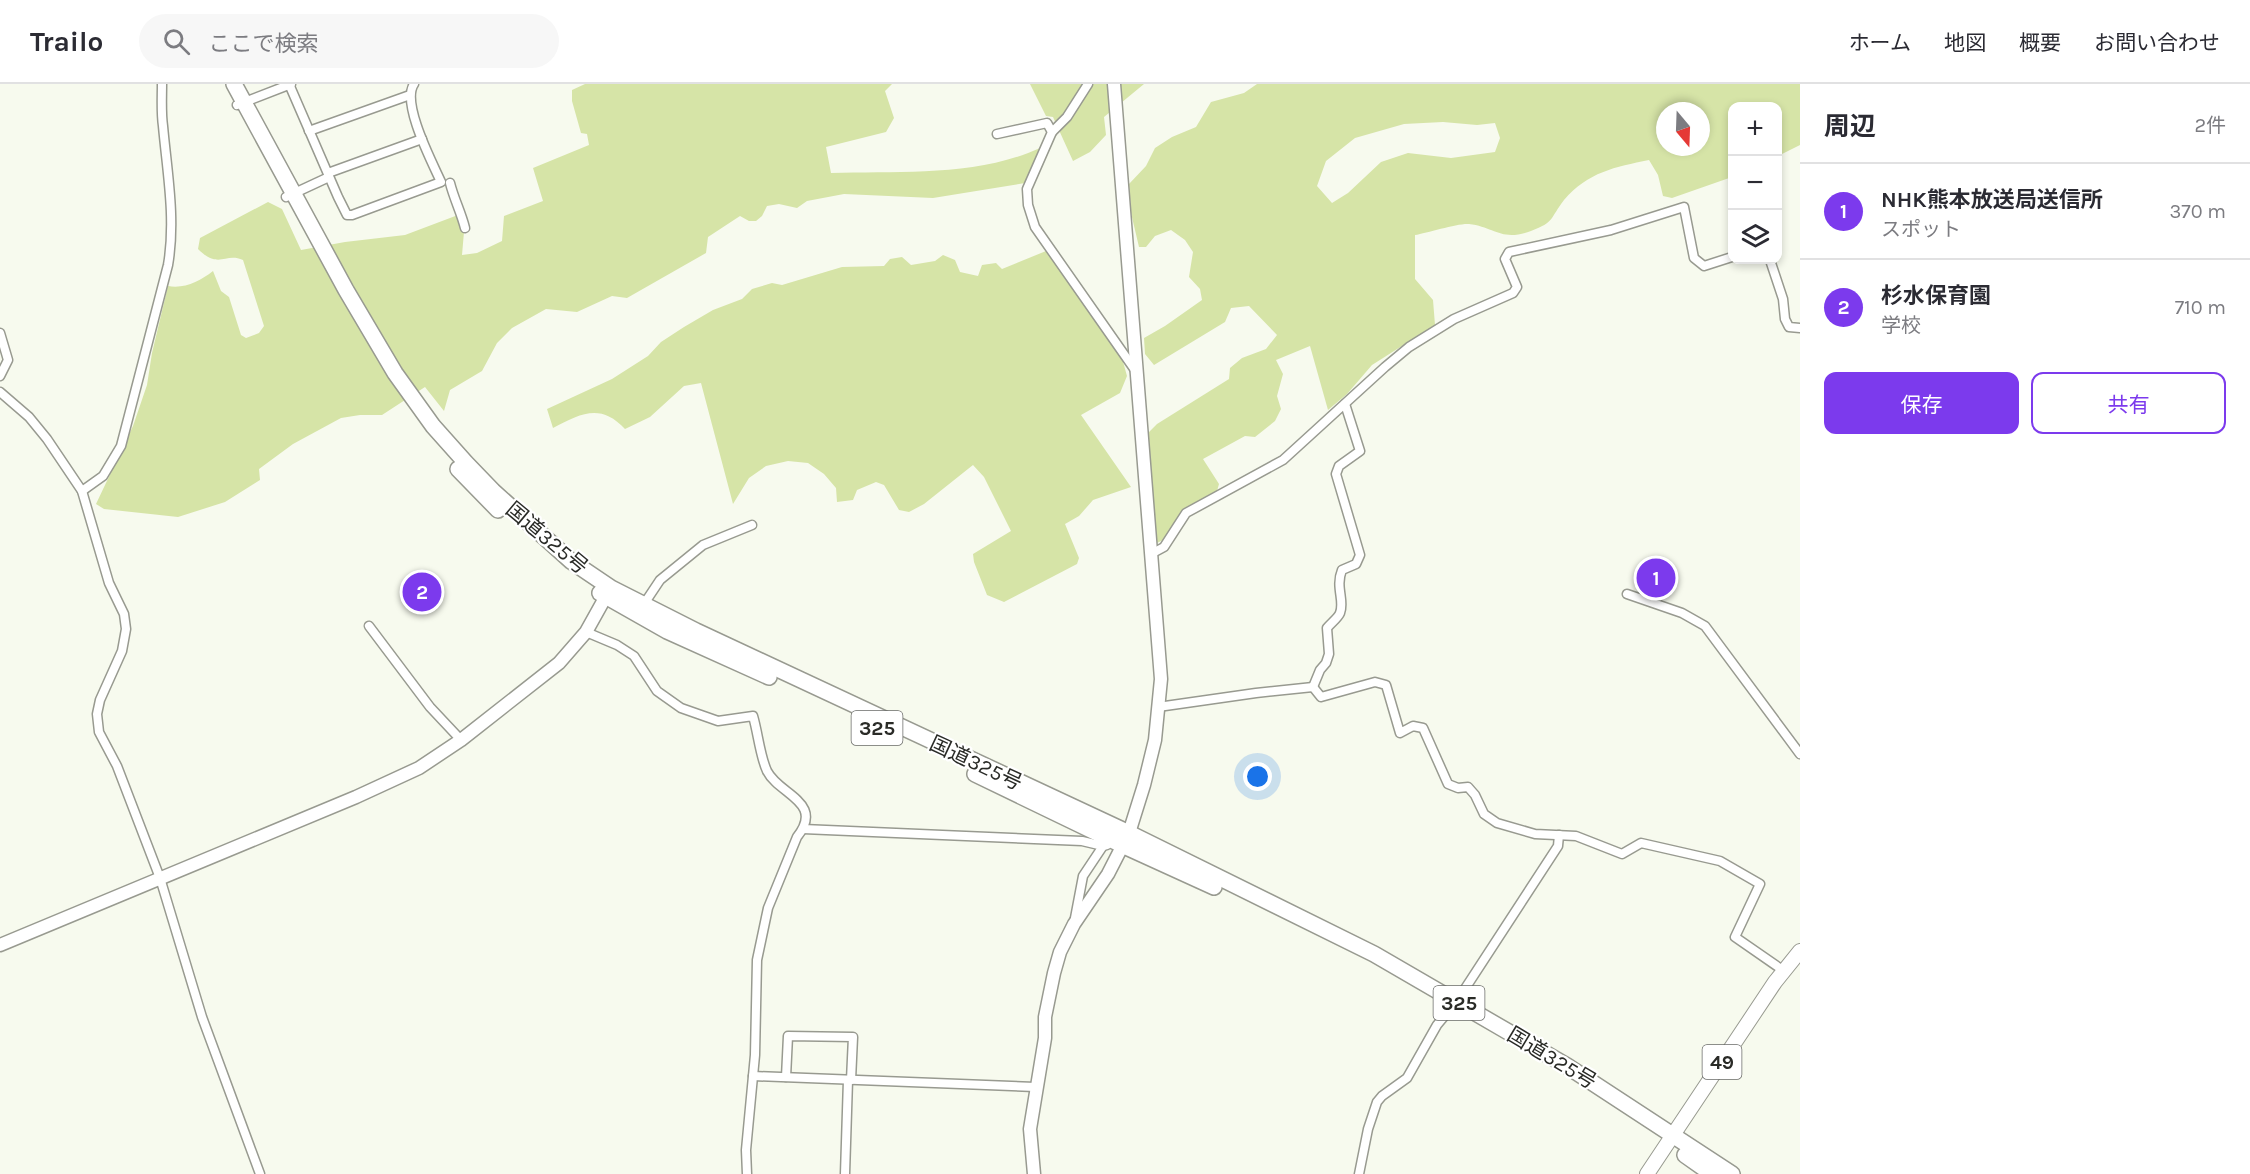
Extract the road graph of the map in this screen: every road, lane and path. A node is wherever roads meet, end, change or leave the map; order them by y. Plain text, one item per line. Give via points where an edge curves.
1 (162, 84) edge
2 (226, 84) edge
3 (234, 84) edge
4 (289, 84) edge
5 (414, 84) edge
6 (1088, 84) edge
7 (1114, 84) edge
8 (410, 95) junction
9 (240, 104) junction
10 (309, 131) junction
11 (1052, 132) junction
12 (997, 134) dead end
13 (422, 139) junction
14 (328, 175) junction
15 (461, 182) dead end
16 (446, 183) junction
17 (290, 196) junction
18 (465, 228) dead end
19 (1728, 258) edge
20 (1771, 264) edge
21 (1800, 328) edge
22 (0, 333) edge
23 (1135, 370) junction
24 (0, 376) edge
25 (0, 392) edge
26 (1345, 404) junction
27 (81, 491) junction
28 (752, 525) dead end
29 (1151, 554) junction
30 (608, 592) junction
31 (1627, 594) dead end
32 (644, 604) junction
33 (369, 626) dead end
34 (586, 632) junction
35 (1313, 687) junction
36 (1158, 707) junction
37 (461, 740) junction
38 (1800, 754) edge
39 (803, 830) junction
40 (1559, 835) junction
41 (1118, 842) junction
42 (160, 878) junction
43 (1074, 924) junction
44 (0, 945) edge
45 (1800, 951) edge
46 (1784, 971) junction
47 (1454, 1005) junction
48 (753, 1076) junction
49 (786, 1077) junction
50 (850, 1080) junction
51 (1035, 1087) junction
52 (1670, 1138) junction
53 (261, 1174) edge
54 (747, 1174) edge
55 (845, 1174) edge
56 (1034, 1174) edge
57 (1359, 1174) edge
58 (1647, 1174) edge
59 (1712, 1174) edge
60 (1732, 1174) edge

1 - 27 street via 170,203 168,265 121,446 103,476
2 - 9 highway, 国道325号 / 325
3 - 9 highway, 国道325号 / 325
4 - 9 street
4 - 10 street
5 - 8 street
6 - 11 street
7 - 23 street
8 - 10 street
8 - 13 street
9 - 17 highway, 国道325号 / 325
10 - 14 street
11 - 12 street via 1047,123
11 - 23 street via 1028,189 1035,226
13 - 14 street
13 - 16 street
14 - 16 street via 347,215
14 - 17 street
15 - 16 street
16 - 18 street
17 - 30 highway, 国道325号 / 325 via 337,294 413,416 480,493 556,562
19 - 26 street via 1704,266 1694,258 1683,207 1611,230 1509,252 1505,259 1517,287 1513,293 1454,320 1409,347
20 - 21 street via 1789,327
22 - 24 street via 8,360
23 - 29 street
25 - 27 street via 29,417
26 - 29 street via 1283,460 1186,513 1164,547
26 - 35 street via 1360,451 1339,466 1336,474 1360,555 1356,564 1342,570 1338,580 1342,607 1327,627 1329,654
27 - 42 street via 126,629 122,651 100,700 99,732 117,766
28 - 32 street via 703,545 660,580
29 - 36 street via 1161,679
30 - 32 highway, 国道325号 / 325
30 - 34 street
30 - 41 highway, 国道325号 / 325 via 667,631
31 - 38 street via 1682,613 1705,626
32 - 41 highway, 国道325号 / 325
33 - 37 street via 430,708
34 - 37 street via 548,673
34 - 39 street via 634,656 657,691 681,708 718,721 753,716 766,769 804,808
35 - 36 street
35 - 40 street via 1322,697 1375,682 1386,685 1400,733 1413,726 1423,728 1448,784 1468,787 1484,813 1497,823 1535,834
36 - 41 street via 1144,785
37 - 42 street via 397,780
39 - 41 street
39 - 48 street via 781,873 761,935
40 - 46 street via 1576,836 1622,854 1641,843 1720,861 1760,884 1735,937
40 - 47 street via 1558,846
41 - 43 street via 1108,874
41 - 43 street via 1083,876
41 - 47 highway, 国道325号 / 325
42 - 44 street
42 - 53 street via 202,1017
43 - 51 street via 1054,973
45 - 46 main road, 49
46 - 52 main road, 49
47 - 52 highway, 国道325号 / 325
47 - 57 street via 1437,1025 1407,1078 1377,1102
48 - 49 street
48 - 54 street
49 - 50 street
49 - 50 street via 788,1036 853,1037
50 - 51 street
50 - 55 street
51 - 56 street via 1030,1129
52 - 58 main road, 49
52 - 59 highway, 国道325号 / 325
52 - 60 highway, 国道325号 / 325

